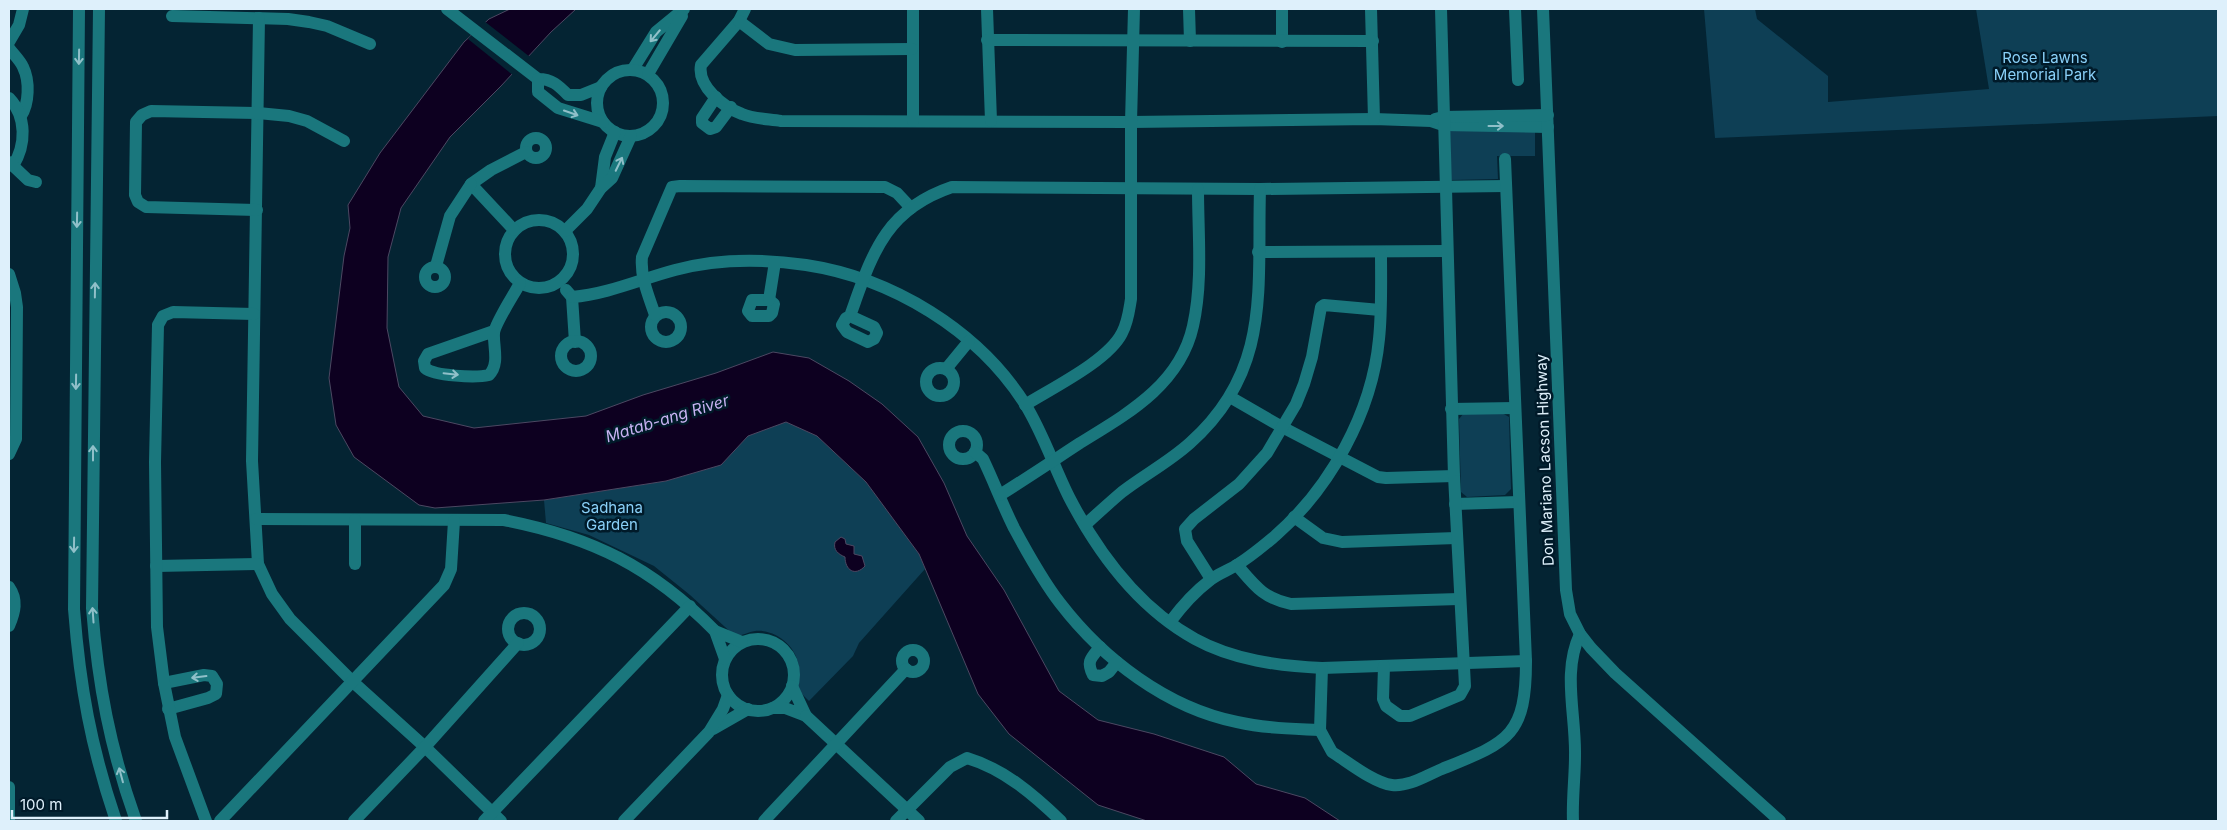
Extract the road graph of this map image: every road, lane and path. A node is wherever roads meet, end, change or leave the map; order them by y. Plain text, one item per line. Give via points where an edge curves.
1 (23, 9) edge
2 (79, 9) edge
3 (99, 9) edge
4 (447, 9) edge
5 (685, 9) edge
6 (745, 9) edge
7 (912, 9) edge
8 (987, 9) edge
9 (1134, 9) edge
10 (1190, 9) edge
11 (1282, 9) edge
12 (1371, 9) edge
13 (1441, 9) edge
14 (1515, 9) edge
15 (1543, 9) edge
16 (172, 16) dead end
17 (259, 18) junction
18 (739, 21) junction
19 (987, 40) junction
20 (1133, 40) junction
21 (1190, 41) junction
22 (1373, 41) junction
23 (9, 42) edge
24 (1282, 42) junction
25 (370, 44) dead end
26 (9, 48) edge
27 (912, 49) junction
28 (633, 69) junction
29 (648, 74) junction
30 (538, 79) junction
31 (1518, 80) dead end
32 (601, 87) junction
33 (716, 97) junction
34 (9, 98) edge
35 (731, 107) junction
36 (258, 113) junction
37 (21, 116) junction
38 (1374, 119) junction
39 (913, 121) junction
40 (992, 121) junction
41 (1439, 121) junction
42 (1548, 121) junction
43 (603, 122) junction
44 (1131, 122) junction
45 (615, 132) junction
46 (631, 136) junction
47 (344, 142) dead end
48 (526, 152) dead end
49 (1505, 159) dead end
50 (11, 164) edge
51 (36, 182) dead end
52 (471, 184) junction
53 (1506, 186) junction
54 (601, 188) junction
55 (1132, 188) junction
56 (1445, 188) junction
57 (1198, 189) junction
58 (1260, 190) junction
59 (911, 208) junction
60 (257, 210) junction
61 (514, 230) junction
62 (565, 231) junction
63 (1446, 251) junction
64 (1258, 252) junction
65 (1381, 252) junction
66 (775, 262) junction
67 (436, 266) dead end
68 (10, 279) edge
69 (644, 279) junction
70 (863, 280) junction
71 (520, 283) junction
72 (559, 283) junction
73 (572, 297) junction
74 (769, 300) dead end
75 (1380, 310) junction
76 (254, 314) junction
77 (655, 315) dead end
78 (850, 316) dead end
79 (494, 331) junction
80 (969, 341) junction
81 (575, 342) dead end
82 (946, 369) dead end
83 (1230, 397) junction
84 (1025, 405) junction
85 (1515, 408) junction
86 (1452, 409) junction
87 (1282, 427) junction
88 (975, 452) dead end
89 (9, 454) edge
90 (1338, 456) junction
91 (1053, 461) junction
92 (1454, 476) junction
93 (1000, 495) junction
94 (1518, 502) junction
95 (1455, 504) junction
96 (1294, 517) junction
97 (256, 519) junction
98 (355, 520) junction
99 (454, 521) junction
100 (1084, 525) junction
101 (1456, 538) junction
102 (258, 564) junction
103 (355, 564) dead end
104 (1238, 565) junction
105 (156, 566) junction
106 (1211, 579) junction
107 (9, 587) edge
108 (1459, 599) junction
109 (690, 606) junction
110 (1170, 622) junction
111 (9, 626) edge
112 (715, 631) junction
113 (1580, 634) junction
114 (742, 642) junction
115 (518, 643) dead end
116 (1100, 647) junction
117 (725, 659) junction
118 (1526, 661) junction
119 (1117, 662) junction
120 (1465, 662) junction
121 (1384, 666) junction
122 (1322, 668) junction
123 (906, 669) dead end
124 (353, 682) junction
125 (164, 683) junction
126 (792, 686) junction
127 (728, 695) junction
128 (773, 708) junction
129 (168, 709) junction
130 (748, 709) junction
131 (806, 716) junction
132 (1320, 730) junction
133 (709, 732) junction
134 (836, 745) junction
135 (425, 747) junction
136 (9, 787) edge
137 (907, 810) junction
138 (492, 818) edge
139 (9, 821) edge
140 (116, 821) edge
141 (136, 821) edge
142 (206, 821) edge
143 (220, 821) edge
144 (354, 821) edge
145 (624, 821) edge
146 (764, 821) edge
147 (896, 821) edge
148 (918, 821) edge
149 (1061, 821) edge
150 (1573, 821) edge
151 (1780, 821) edge

1 - 23 street via 19,26
2 -> 140 street via 74,609 85,711
141 -> 3 street via 103,706 92,608
4 - 30 street
5 -> 28 street via 656,32
5 - 29 street
6 - 18 street
7 - 27 street
8 - 19 street
9 - 20 street
10 - 21 street
11 - 24 street
12 - 22 street
13 - 41 street
14 - 31 street
15 - 42 street, Don Mariano Lacson Highway
16 - 17 street
17 - 25 street via 328,26
17 - 36 street
18 - 27 street via 769,44 795,50
18 - 33 street via 701,65 699,74 703,85
19 - 20 street
19 - 40 street
20 - 21 street
20 - 44 street
21 - 24 street
22 - 24 street
22 - 38 street
26 - 37 street via 23,67 27,80 25,109
27 - 39 street
28 - 29 street
28 - 32 street via 609,77
29 - 46 street via 661,90 663,111 651,129
30 - 32 street via 554,82 568,95
30 -> 43 street via 538,92 558,108
32 - 43 street via 597,105
33 - 35 street
33 - 35 street via 702,118 702,123 710,129 716,127
34 - 37 street
35 - 39 street via 742,114 781,121
36 - 47 street via 307,121
36 - 60 street
36 - 60 street via 151,111 142,115 136,122 134,195 146,207
37 - 50 street via 20,155
38 - 41 street
38 - 44 street
39 - 40 street
40 - 44 street
41 - 42 street
41 - 56 street
42 - 113 street, Don Mariano Lacson Highway via 1566,590 1570,614
43 - 45 street
44 - 55 street
45 - 46 street
45 - 54 street via 605,157
54 -> 46 street via 612,178
48 - 52 street
49 - 53 street
50 - 51 street via 28,180
52 - 61 street
52 - 67 street via 450,216
53 - 56 street
53 - 85 street
54 - 62 street via 587,210
55 - 57 street
55 - 59 street via 952,188 932,194
55 - 84 street via 1131,300 1122,334 1099,358
56 - 58 street
56 - 63 street
57 - 58 street
57 - 91 street via 1197,298 1186,349 1170,376 1136,408
58 - 64 street
59 - 69 street via 897,193 885,187 672,187 645,247 641,267
59 - 70 street via 881,240
60 - 76 street
61 - 62 street via 534,220 551,222
61 - 71 street via 505,252 509,269
62 - 72 street via 574,252 573,264
63 - 65 street
63 - 86 street
64 - 65 street
64 - 83 street via 1256,326 1246,364
65 - 75 street
66 - 69 street via 705,264
66 - 70 street via 806,265
66 - 74 street
68 - 89 street via 17,307 16,439
69 - 73 street via 599,294
69 - 77 street
70 - 78 street
70 - 80 street via 916,303
71 - 72 street via 540,289
71 - 79 street
72 - 73 street
73 - 81 street
75 - 87 street via 1321,307 1304,384
75 - 90 street via 1379,345 1370,385
76 - 97 street via 252,461
76 - 105 street via 173,312 163,316 158,325
79 -> 79 street via 428,354 425,368 450,374 489,375 496,351
80 - 82 street
80 - 84 street via 1005,376
83 - 87 street
83 - 100 street via 1209,426 1188,445 1122,492
84 - 91 street
85 - 86 street
85 - 94 street
86 - 92 street
87 - 90 street
87 - 106 street via 1267,453 1239,484 1185,529 1187,542
88 - 93 street via 983,459
90 - 92 street via 1378,477
90 - 96 street via 1327,476
91 - 93 street
91 - 100 street
92 - 95 street
93 - 116 street via 1014,527 1054,594
94 - 95 street
94 - 118 street
95 - 101 street
96 - 101 street via 1323,538 1342,542
96 - 104 street
97 - 98 street
97 - 102 street
98 - 99 street
98 - 103 street
99 - 109 street via 504,520 586,542 662,583
99 - 124 street via 451,569 444,585
100 - 110 street via 1118,573
101 - 108 street
102 - 105 street
102 - 124 street via 279,606
104 - 106 street
104 - 108 street via 1257,588 1274,600 1291,604
105 - 125 street via 157,627
106 - 110 street via 1188,598
107 - 111 street via 15,602
108 - 120 street
109 - 112 street
109 - 138 street
110 - 122 street via 1195,639 1227,652 1281,665
112 - 114 street
112 - 117 street
113 - 150 street via 1570,665 1575,754
113 - 151 street, Don Mariano Lacson Highway via 1615,673
114 - 117 street
114 - 126 street via 762,639 782,647 793,665
115 - 135 street
116 - 119 street
116 - 119 street via 1091,658 1089,667 1093,675 1102,676
117 - 127 street via 722,671
118 - 120 street
118 - 132 street via 1523,709 1508,734 1488,751 1407,784 1381,782 1332,752
119 - 132 street via 1152,688 1182,703 1235,722 1269,728
120 - 121 street
120 - 121 street via 1465,686 1460,695 1404,716 1386,706 1383,699
121 - 122 street
122 - 132 street
123 - 134 street
124 - 135 street
124 - 143 street
125 - 129 street
129 -> 125 street via 208,698 216,694 218,684 212,676 204,675
126 - 128 street via 786,698
126 - 131 street
127 - 130 street
127 - 133 street
128 - 130 street
128 - 131 street via 785,708
129 - 142 street via 182,761
130 - 133 street
131 - 134 street
133 - 145 street
134 - 137 street
134 - 146 street
135 - 138 street
135 - 144 street
136 - 139 street
137 - 147 street
137 - 148 street
137 - 149 street via 950,767 967,758 1020,785

